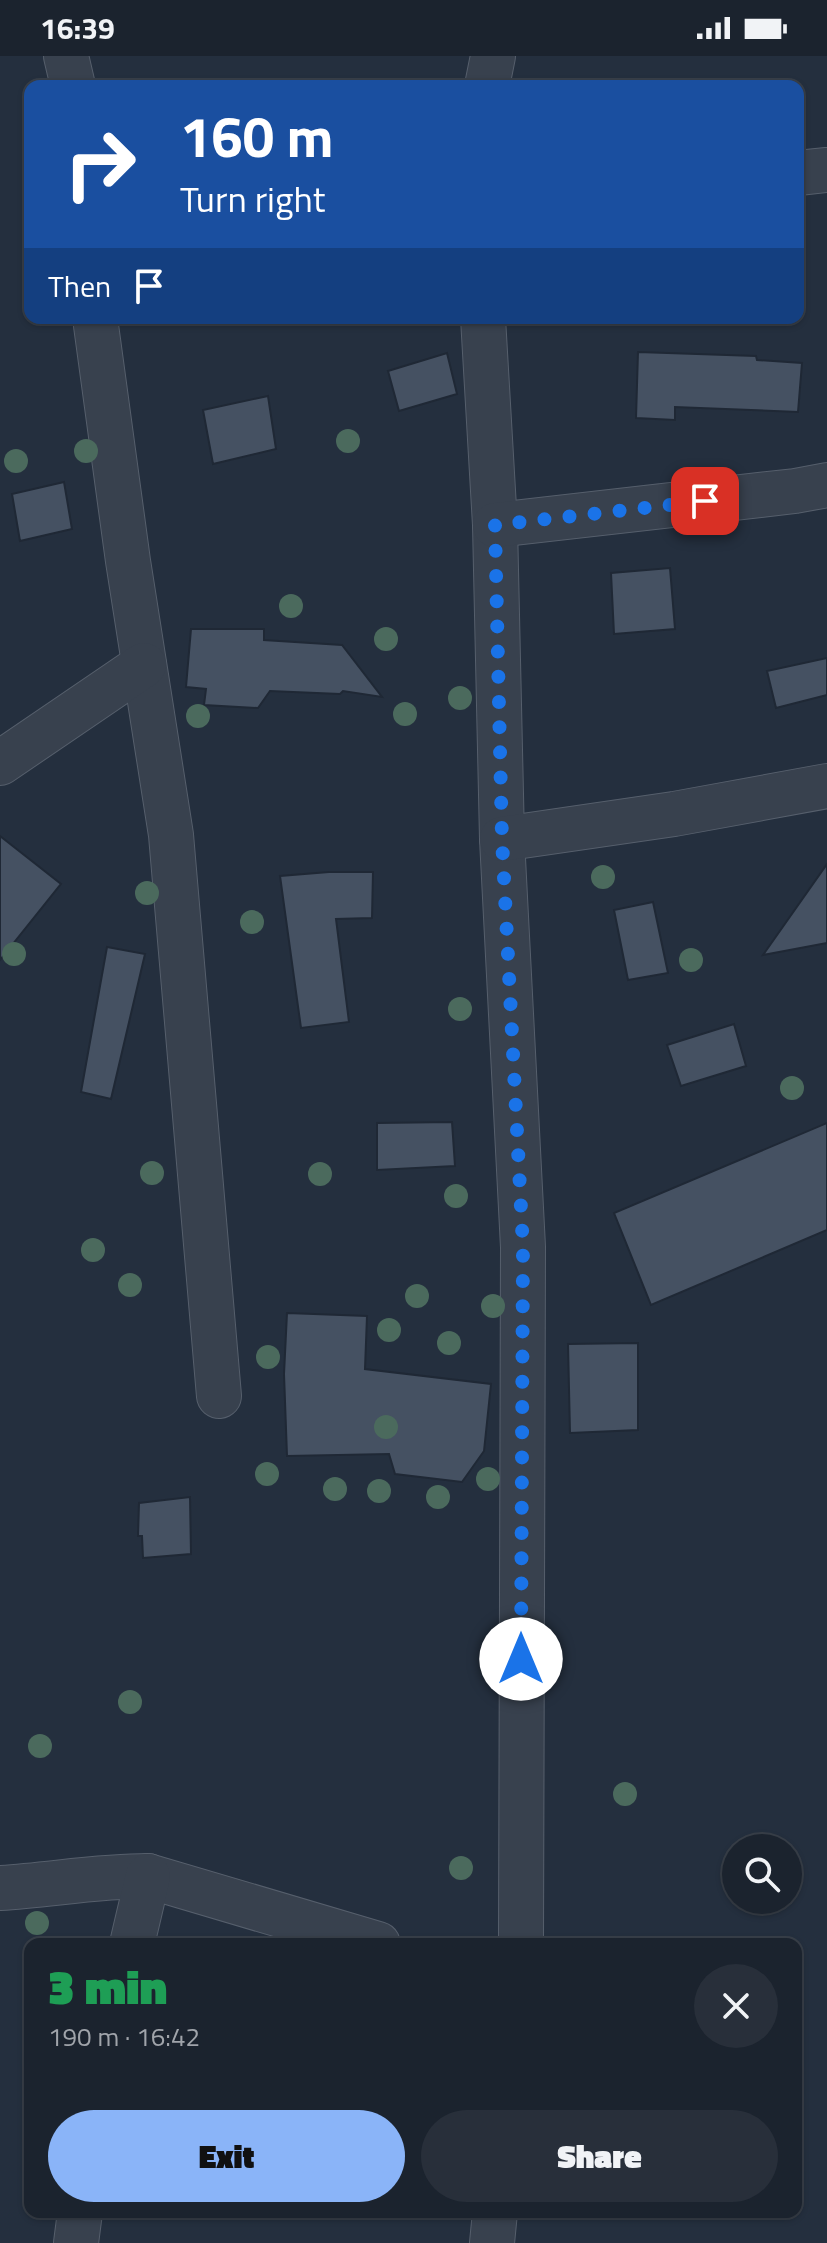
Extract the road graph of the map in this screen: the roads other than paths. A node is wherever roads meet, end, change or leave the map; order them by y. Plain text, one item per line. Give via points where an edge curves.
1 (66, 56) edge
2 (493, 56) edge
3 (72, 80) edge
4 (488, 80) edge
5 (827, 170) edge
6 (804, 172) edge
7 (96, 324) edge
8 (483, 324) edge
9 (827, 485) edge
10 (495, 525) junction
11 (144, 665) junction
12 (0, 763) edge
13 (827, 786) edge
14 (502, 839) junction
15 (219, 1396) dead end
16 (148, 1876) junction
17 (0, 1888) edge
18 (133, 1938) edge
19 (358, 1938) edge
20 (521, 1938) edge
21 (79, 2218) edge
22 (494, 2218) edge
23 (76, 2243) edge
24 (492, 2243) edge

1 - 3 street
2 - 4 street
5 - 6 street
7 - 11 street
8 - 10 street
9 - 10 street
10 - 14 street
11 - 12 street
11 - 15 street via 171,835
13 - 14 street
14 - 20 street via 523,1247
16 - 17 street
16 - 18 street
16 - 19 street
21 - 23 street
22 - 24 street

